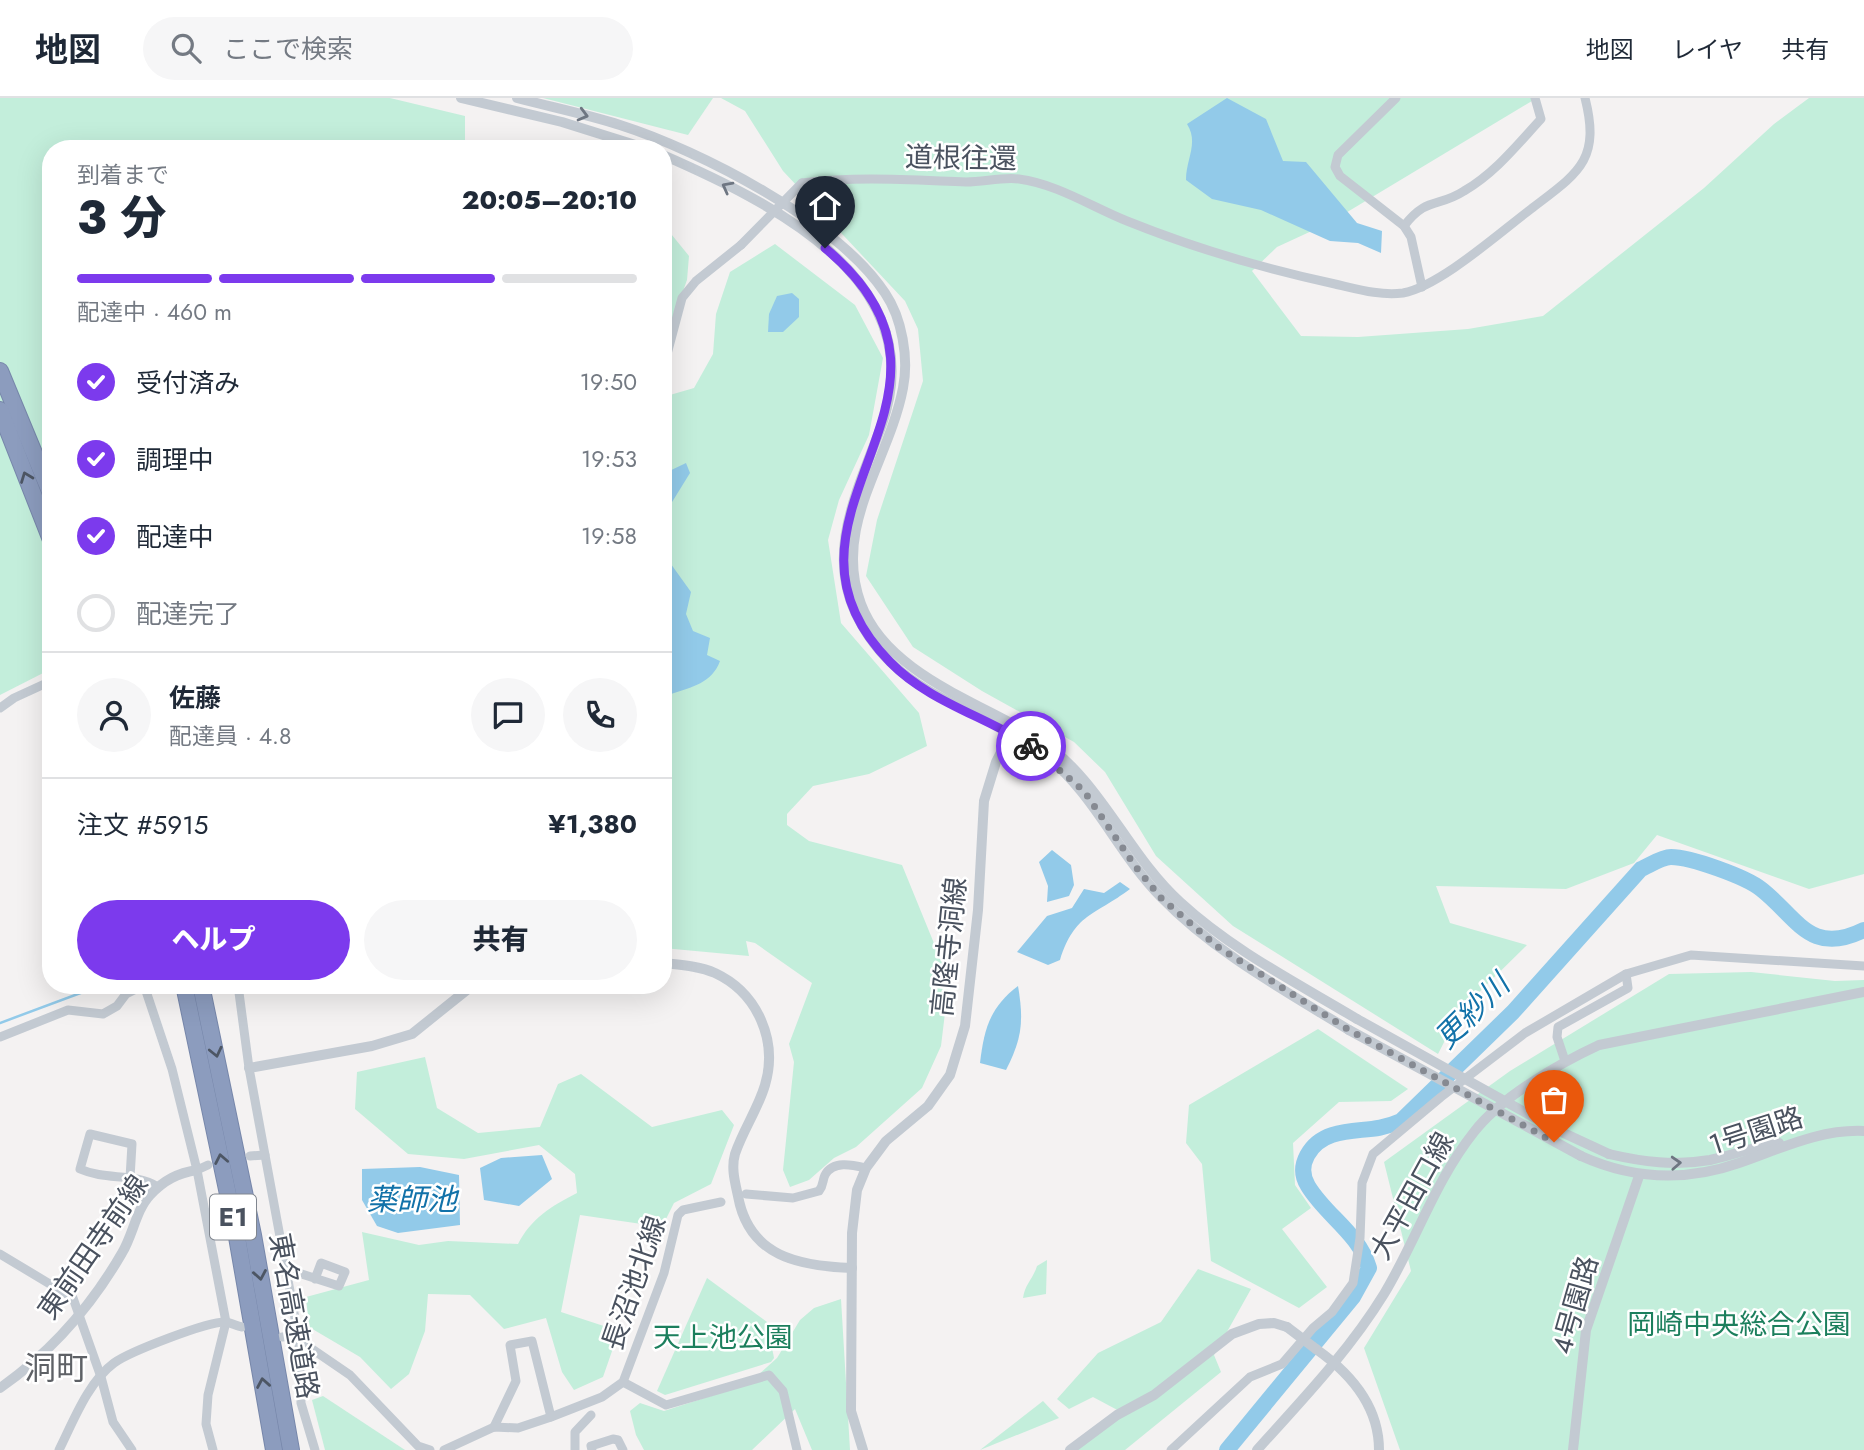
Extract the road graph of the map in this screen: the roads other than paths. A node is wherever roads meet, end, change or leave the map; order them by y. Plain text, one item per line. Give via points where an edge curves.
1 (461, 98) edge
2 (517, 98) edge
3 (1396, 98) edge
4 (1535, 98) edge
5 (1585, 98) edge
6 (619, 140) edge
7 (656, 140) edge
8 (672, 147) edge
9 (672, 160) edge
10 (1404, 226) junction
11 (1422, 287) junction
12 (672, 335) edge
13 (0, 371) edge
14 (0, 410) edge
15 (42, 472) edge
16 (42, 517) edge
17 (42, 685) edge
18 (0, 708) edge
19 (1012, 729) junction
20 (672, 964) edge
21 (1864, 966) edge
22 (1626, 974) junction
23 (1864, 992) edge
24 (126, 994) edge
25 (146, 994) edge
26 (186, 994) edge
27 (203, 994) edge
28 (239, 994) edge
29 (462, 994) edge
30 (0, 1037) edge
31 (1565, 1061) junction
32 (249, 1068) junction
33 (1864, 1131) edge
34 (1799, 1141) junction
35 (265, 1155) junction
36 (250, 1156) dead end
37 (208, 1165) dead end
38 (866, 1168) junction
39 (197, 1170) junction
40 (1639, 1176) junction
41 (130, 1178) junction
42 (158, 1187) junction
43 (746, 1194) dead end
44 (721, 1202) dead end
45 (0, 1254) edge
46 (852, 1268) junction
47 (286, 1269) junction
48 (315, 1279) dead end
49 (79, 1313) junction
50 (226, 1322) junction
51 (242, 1327) dead end
52 (282, 1337) dead end
53 (299, 1340) junction
54 (1334, 1365) junction
55 (102, 1377) junction
56 (623, 1382) junction
57 (0, 1388) edge
58 (591, 1415) dead end
59 (551, 1417) junction
60 (494, 1427) junction
61 (59, 1450) edge
62 (132, 1450) edge
63 (213, 1450) edge
64 (274, 1450) edge
65 (291, 1450) edge
66 (314, 1450) edge
67 (430, 1450) edge
68 (444, 1450) edge
69 (575, 1450) edge
70 (592, 1450) edge
71 (623, 1450) edge
72 (797, 1450) edge
73 (863, 1450) edge
74 (1070, 1450) edge
75 (1171, 1450) edge
76 (1257, 1450) edge
77 (1379, 1450) edge
78 (1573, 1450) edge

1 - 6 street
2 -> 7 street via 620,125
3 - 10 street via 1338,155 1335,167 1339,176
4 - 10 street via 1541,119 1498,166 1463,192 1416,210
5 - 11 street via 1591,149 1581,165 1545,198
8 -> 19 street via 722,168 804,218 869,272 894,311 905,359 904,386 854,529 853,578 862,607 882,637 917,670
19 -> 9 street via 913,682 889,662 859,620 844,577 846,519 889,398 893,372 891,340 880,311 863,284 811,236
10 - 11 street via 1411,237
11 - 12 street, 道根往還, bridge via 1378,293 1274,270 1151,230 1021,179 971,182 865,177 802,183 741,245 696,281 682,298
13 - 15 highway
16 -> 14 highway
17 - 18 street
19 -> 34 street, bridge via 1065,758 1105,803 1149,869 1179,902 1222,937 1357,1019 1555,1129 1609,1153 1646,1163 1710,1160
19 - 38 street, 高隆寺洞線 via 984,801 965,1026 950,1075 928,1106 886,1141
19 - 40 street, 1号園路, bridge via 1084,791 1161,898 1218,947 1349,1030 1581,1156
20 - 46 street via 697,967 733,984 767,1031 770,1057 765,1084 734,1163 739,1204 747,1225 771,1252 810,1266
21 - 22 street via 1690,955
22 - 31 street via 1628,988 1558,1027
22 - 75 street via 1525,1033 1373,1154 1362,1183 1353,1283 1282,1364 1250,1377
23 - 31 street, 大平田口線 via 1600,1045
24 - 30 street via 103,1014 68,1010
25 - 39 street via 172,1069
64 -> 26 highway, 東名高速道路 / E1 via 237,1237
27 -> 65 highway, 東名高速道路 / E1
28 - 32 street
29 - 32 street via 412,1034 372,1046
31 - 54 street, 大平田口線 via 1475,1129 1433,1196 1384,1294
32 - 35 street
33 - 34 street, 1号園路
34 - 40 street, 1号園路 via 1736,1165 1662,1177
35 - 36 street
35 - 47 street
37 - 39 street
38 - 43 street via 835,1166 825,1174 819,1191 793,1198
38 - 46 street via 857,1190
39 - 42 street, 東前田寺前線 via 180,1173
39 - 50 street
40 - 78 street, 4号園路 via 1586,1330
41 - 41 street via 132,1144 90,1135 80,1169 93,1175
41 - 42 street via 144,1178
42 - 49 street, 東前田寺前線 via 148,1197 124,1251
44 - 56 street, 長沼池北線 via 678,1215 664,1273
45 - 49 street via 73,1298
46 - 73 street via 851,1411
47 - 48 street
47 - 53 street
49 - 55 street
49 - 57 street, 東前田寺前線 via 61,1335
50 - 51 street
50 - 55 street via 180,1334 114,1363
50 - 63 street via 205,1424
52 - 53 street
53 - 66 street via 301,1403
53 - 67 street via 350,1376 418,1446
54 - 74 street, bridge via 1287,1327 1259,1324 1232,1334 1154,1395 1116,1415
54 - 76 street, 大平田口線
54 - 77 street via 1368,1403
55 - 61 street via 79,1409
55 - 62 street via 113,1422
56 - 59 street, 長沼池北線 via 602,1398
56 - 72 street via 666,1405 769,1375 783,1391
58 - 69 street via 575,1432
59 - 60 street via 518,1428
59 - 60 street via 532,1340 510,1345 516,1381
60 - 68 street
70 - 71 street via 591,1446 613,1439

